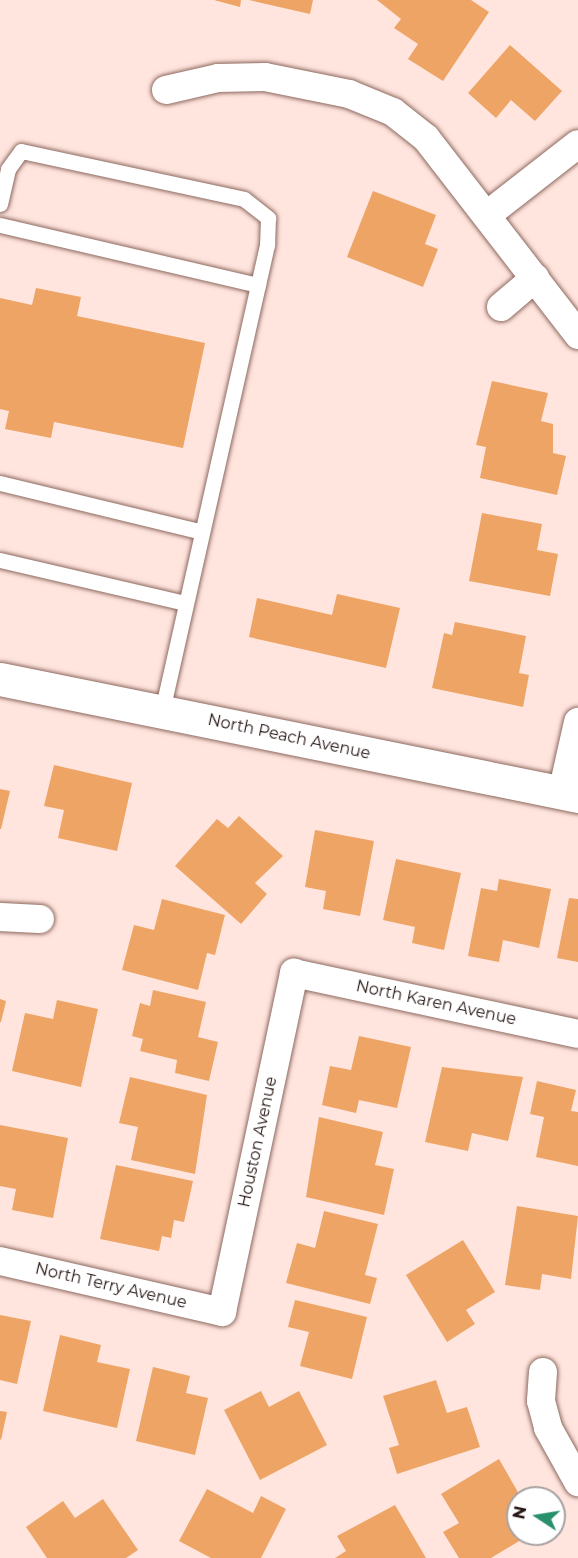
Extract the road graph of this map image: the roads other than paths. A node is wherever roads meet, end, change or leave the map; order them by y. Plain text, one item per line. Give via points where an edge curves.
1 (166, 90) dead end
2 (578, 144) edge
3 (0, 204) edge
4 (487, 214) junction
5 (0, 225) edge
6 (535, 279) junction
7 (258, 285) junction
8 (501, 307) dead end
9 (578, 335) edge
10 (0, 483) edge
11 (202, 532) junction
12 (0, 560) edge
13 (185, 603) junction
14 (0, 678) edge
15 (162, 711) junction
16 (578, 722) edge
17 (570, 794) edge
18 (0, 917) edge
19 (40, 919) dead end
20 (294, 973) joint
21 (578, 1034) edge
22 (0, 1261) edge
23 (222, 1312) joint
24 (543, 1372) dead end
25 (578, 1482) edge

1 - 4 street via 218,78 265,77 349,94 393,112 426,138
2 - 4 street
3 - 7 lane via 8,169 21,151 244,199 268,218
4 - 6 street
5 - 7 lane
6 - 8 street
6 - 9 street
7 - 11 lane
10 - 11 lane
11 - 13 lane
12 - 13 lane
13 - 15 lane
14 - 15 street, North Peach Avenue
15 - 17 street, North Peach Avenue
16 - 17 street
18 - 19 street
20 - 21 street, North Karen Avenue
20 - 23 street, Houston Avenue
22 - 23 street, North Terry Avenue
24 - 25 street via 541,1401 548,1428

